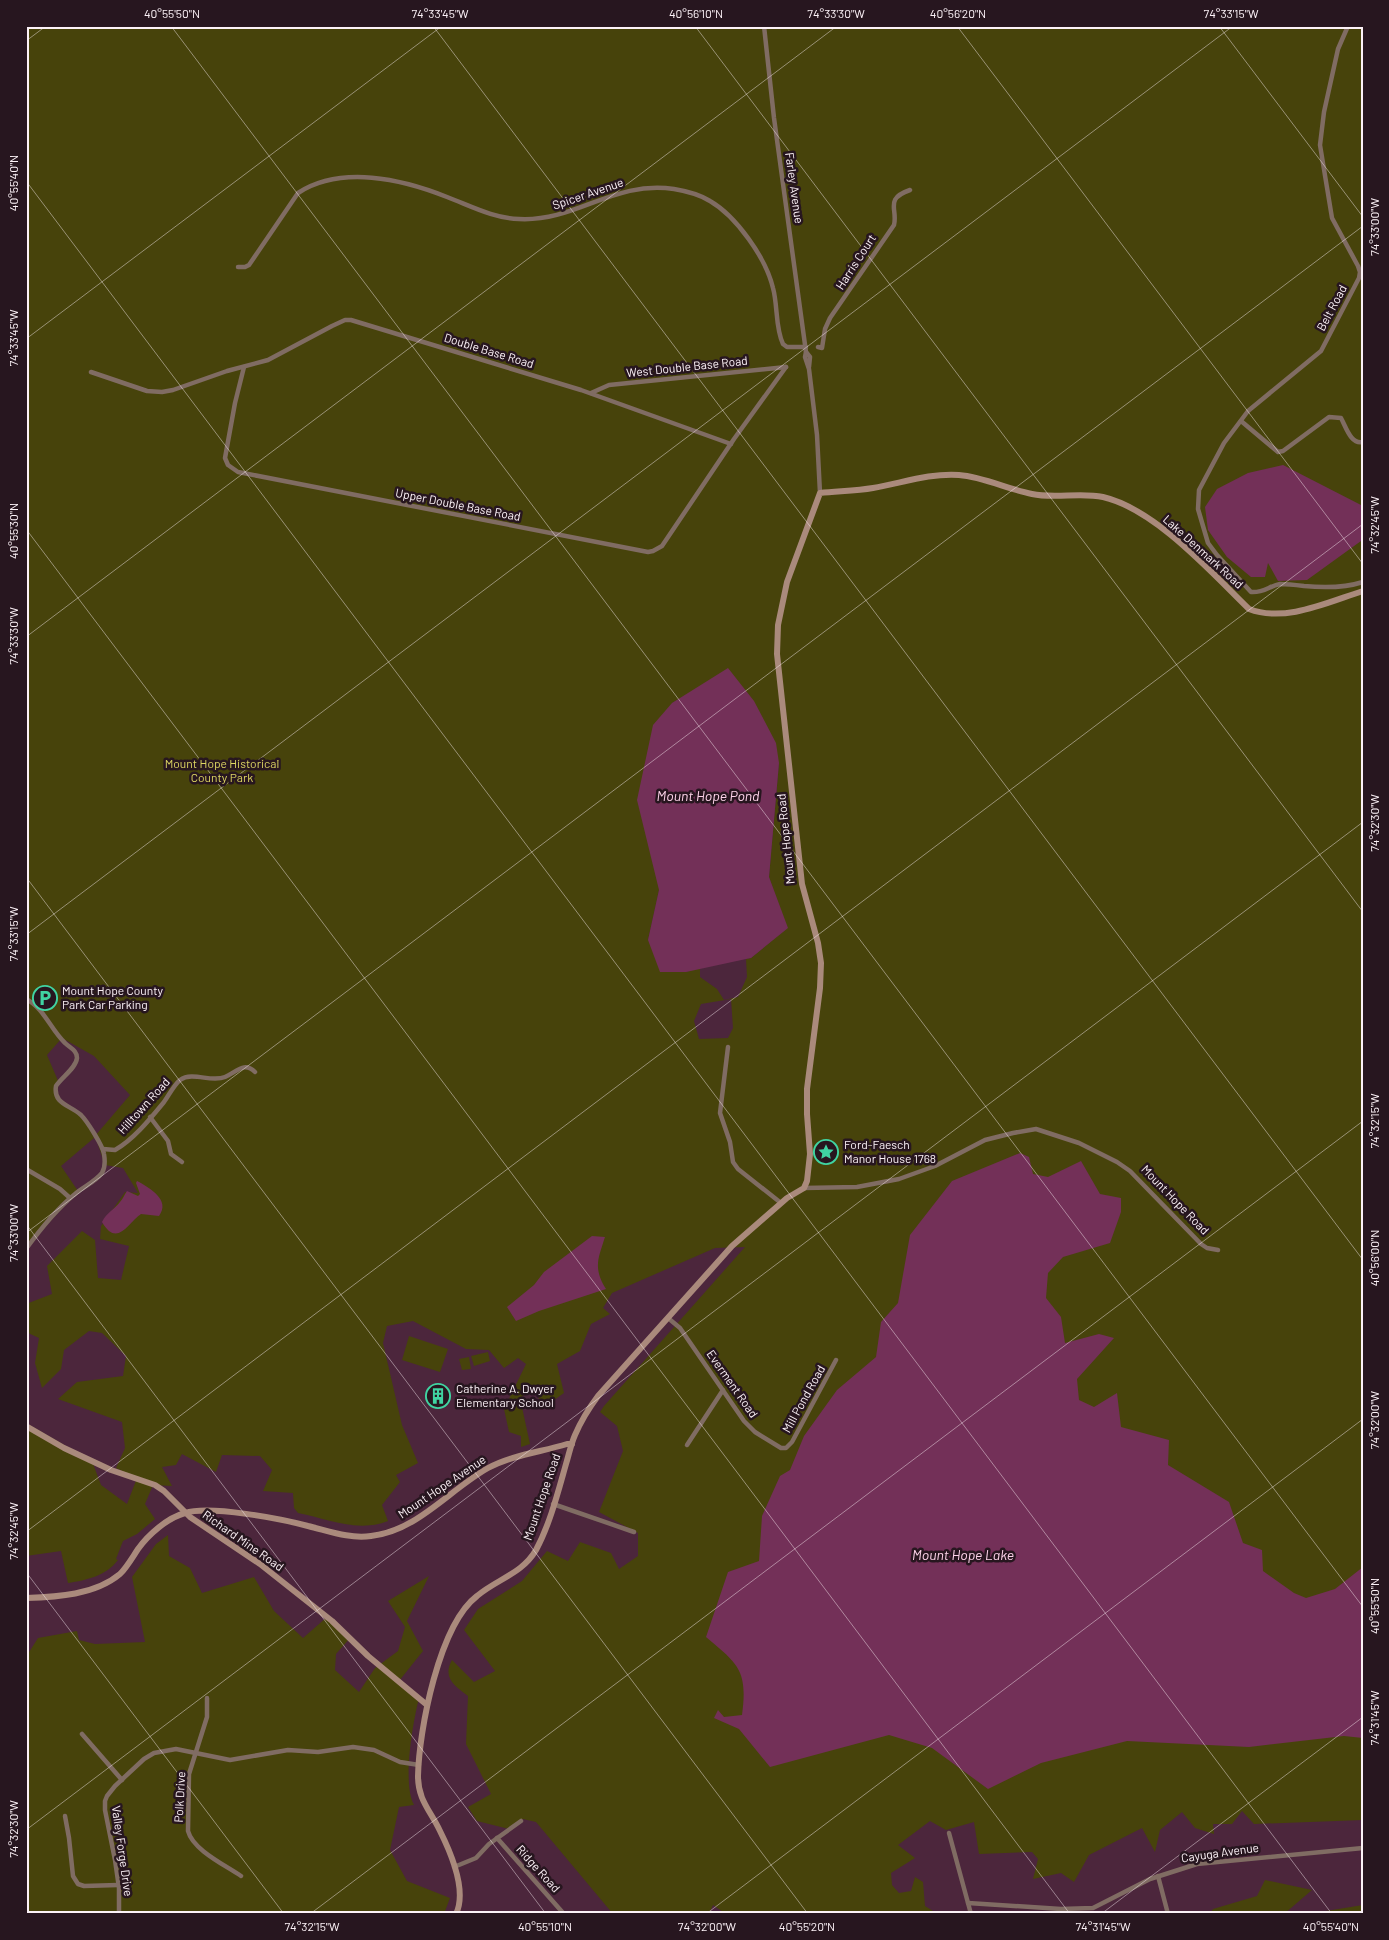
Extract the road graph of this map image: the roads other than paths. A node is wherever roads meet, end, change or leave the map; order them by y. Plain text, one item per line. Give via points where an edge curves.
1 (764, 26) edge
2 (1348, 26) edge
3 (910, 190) dead end
4 (238, 267) dead end
5 (818, 347) dead end
6 (806, 349) junction
7 (244, 367) junction
8 (91, 372) dead end
9 (591, 393) junction
10 (1241, 421) junction
11 (1363, 442) edge
12 (731, 444) junction
13 (820, 493) junction
14 (1363, 582) edge
15 (1363, 591) edge
16 (26, 999) edge
17 (728, 1047) dead end
18 (256, 1072) dead end
19 (150, 1117) junction
20 (103, 1149) junction
21 (182, 1162) dead end
22 (26, 1169) edge
23 (804, 1188) junction
24 (70, 1198) junction
25 (782, 1203) junction
26 (26, 1249) edge
27 (1218, 1250) dead end
28 (668, 1318) junction
29 (836, 1360) dead end
30 (723, 1390) junction
31 (26, 1426) edge
32 (572, 1444) junction
33 (687, 1446) dead end
34 (788, 1446) joint
35 (553, 1504) junction
36 (186, 1512) junction
37 (634, 1532) dead end
38 (26, 1598) edge
39 (206, 1698) dead end
40 (427, 1705) junction
41 (82, 1734) dead end
42 (195, 1754) junction
43 (419, 1765) junction
44 (122, 1780) junction
45 (65, 1816) dead end
46 (521, 1821) dead end
47 (949, 1833) dead end
48 (497, 1838) junction
49 (1363, 1848) edge
50 (454, 1867) junction
51 (241, 1876) dead end
52 (1158, 1876) junction
53 (118, 1885) junction
54 (968, 1903) junction
55 (1093, 1908) junction
56 (120, 1914) edge
57 (456, 1914) edge
58 (564, 1914) edge
59 (971, 1914) edge
60 (1094, 1914) edge
61 (1168, 1914) edge

1 - 6 street, Farley Avenue
2 - 10 street, Belt Road via 1338,49 1320,145 1332,218 1360,275 1321,351 1258,401
3 - 5 street, Harris Court via 894,201 894,225 830,318 822,348
4 - 6 street, Spicer Avenue via 249,265 298,193 328,179 391,181 432,191 490,214 520,220 553,216 627,190 647,187 677,189 711,201 745,235 771,280 783,344
6 - 13 street, Farley Avenue via 810,357
7 - 8 street, Double Base Road via 162,392
7 - 9 street, Double Base Road via 268,360 332,326 351,320
7 - 12 street, Upper Double Base Road via 225,458 228,465 238,472 648,552 662,546
9 - 12 street, Double Base Road
9 - 12 street, West Double Base Road via 609,385 786,367
10 - 11 street via 1278,452 1329,417 1340,418 1353,440
10 - 14 street, Belt Road via 1224,443 1199,490 1198,509 1203,528 1208,543 1219,558 1250,592 1283,584 1336,587
13 - 15 street, Lake Denmark Road via 863,490 951,475 984,480 1032,494 1102,497 1123,503 1148,518 1188,549 1249,609 1259,613 1290,612
13 - 23 street, Mount Hope Road via 787,582 778,626 777,654 802,884 821,963 807,1089 810,1154
16 - 20 street via 75,1052 75,1064 56,1086 56,1097 81,1115
17 - 25 street via 720,1113 734,1162 738,1169
18 - 19 street, Hilltown Road via 245,1066 220,1079 186,1078
19 - 20 street, Hilltown Road via 120,1147
19 - 21 street via 168,1142 171,1154
20 - 24 street via 105,1161 102,1172
22 - 24 street
23 - 25 street, Mount Hope Road
23 - 27 street, Mount Hope Road via 840,1189 899,1180 993,1138 1036,1129 1079,1143 1117,1162 1145,1184 1201,1244
24 - 26 street
25 - 28 street, Mount Hope Road via 732,1246
28 - 30 street, Everment Road via 680,1328
28 - 32 street, Mount Hope Road via 598,1396
29 - 34 street, Mill Pond Road
30 - 33 street
30 - 34 street, Everment Road via 755,1432 781,1448
31 - 36 street, Richard Mine Road via 103,1466 155,1486
32 - 35 street, Mount Hope Road
32 - 36 street, Mount Hope Avenue via 497,1464 410,1523 383,1535 357,1537 289,1521 220,1512
35 - 37 street
35 - 40 street, Mount Hope Road via 529,1560 512,1576 477,1595 462,1614 445,1645
36 - 38 street via 146,1538 121,1573 104,1584 70,1594
36 - 40 street, Richard Mine Road via 260,1564 332,1621
39 - 42 street via 207,1717
40 - 43 street, Mount Hope Road
41 - 44 street
42 - 43 street, Valley Forge Drive via 230,1760 288,1750 318,1752 353,1747 374,1750 400,1762
42 - 44 street, Valley Forge Drive via 176,1749 154,1753
42 - 51 street, Polk Drive via 188,1786 190,1837 196,1846
43 - 50 street, Mount Hope Road via 420,1795 441,1833
44 - 53 street, Valley Forge Drive via 107,1796 105,1810
45 - 53 street via 72,1876 78,1884
46 - 48 street
47 - 54 street
48 - 50 street via 476,1858
48 - 58 street, Ridge Road
49 - 52 street, Cayuga Avenue via 1198,1864
50 - 57 street, Mount Hope Road via 461,1896
52 - 55 street, Cayuga Avenue
52 - 61 street
53 - 56 street, Valley Forge Drive
54 - 55 street, Cayuga Avenue
54 - 59 street
55 - 60 street

